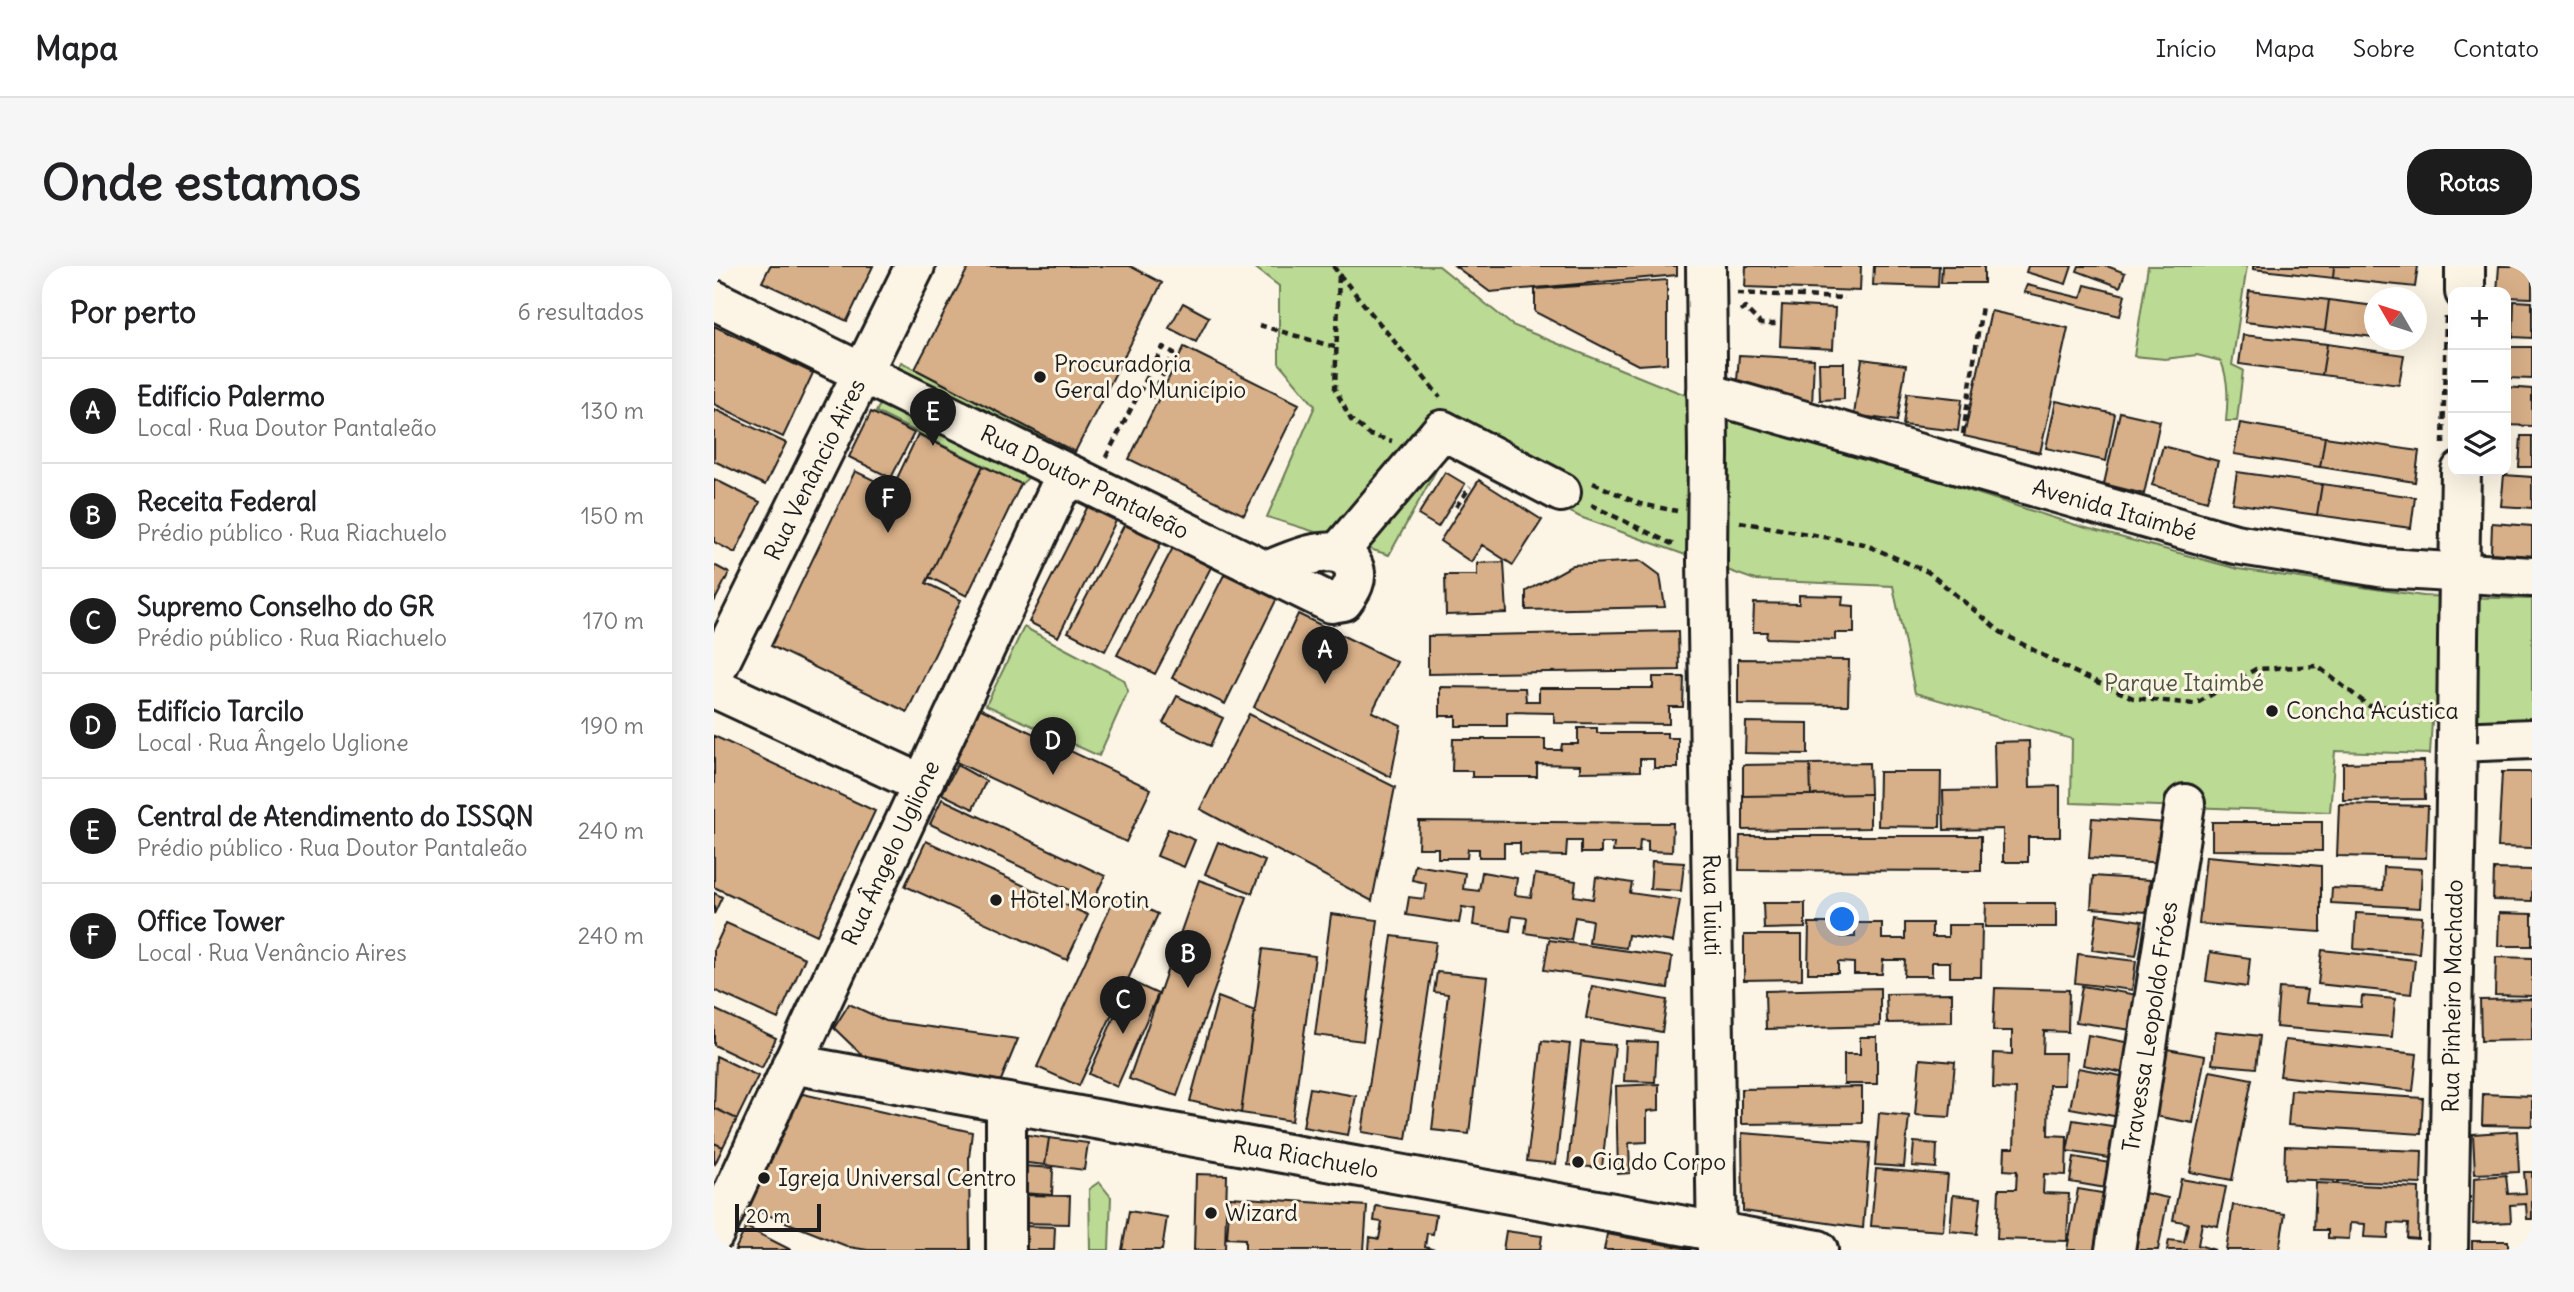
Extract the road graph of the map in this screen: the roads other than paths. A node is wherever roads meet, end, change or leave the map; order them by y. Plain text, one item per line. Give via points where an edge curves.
1 (915, 266) edge
2 (1706, 266) edge
3 (2465, 266) edge
4 (2459, 287) edge
5 (714, 300) edge
6 (863, 372) junction
7 (1707, 393) junction
8 (1091, 468) junction
9 (2453, 476) edge
10 (1576, 487) road end
11 (1338, 553) junction
12 (1267, 571) junction
13 (2459, 574) junction
14 (2532, 577) edge
15 (714, 674) edge
16 (714, 688) edge
17 (2532, 739) edge
18 (2457, 742) junction
19 (922, 785) junction
20 (2186, 804) dead end
21 (792, 1064) junction
22 (1006, 1103) junction
23 (714, 1234) edge
24 (1717, 1241) edge
25 (1006, 1250) edge
26 (1818, 1250) edge
27 (2115, 1250) edge
28 (2448, 1250) edge

1 - 6 street, Rua Venâncio Aires
2 - 7 street
3 - 4 street
5 - 6 street, Rua Doutor Pantaleão
6 - 8 street, Rua Doutor Pantaleão
6 - 15 street, Rua Venâncio Aires
7 - 13 street, Avenida Itaimbé via 2235,544 2385,568
7 - 24 street, Rua Tuiuti, bridge
8 - 12 street, Rua Doutor Pantaleão
8 - 19 street, Rua Ângelo Uglione via 1058,491
9 - 13 street
10 - 11 street via 1439,418
11 - 12 street via 1309,556
11 - 12 street, Rua Doutor Pantaleão via 1349,558 1355,569 1354,586 1343,601 1331,603
13 - 14 street, Avenida Itaimbé
13 - 18 street, Rua Pinheiro Machado, bridge
16 - 19 street
17 - 18 street
18 - 28 street, Rua Pinheiro Machado
19 - 21 street, Rua Ângelo Uglione
20 - 27 street, Travessa Leopoldo Fróes
21 - 22 street, Rua Riachuelo
21 - 23 street, Rua Ângelo Uglione
22 - 24 street, Rua Riachuelo
22 - 25 street
24 - 26 street, Rua Riachuelo

